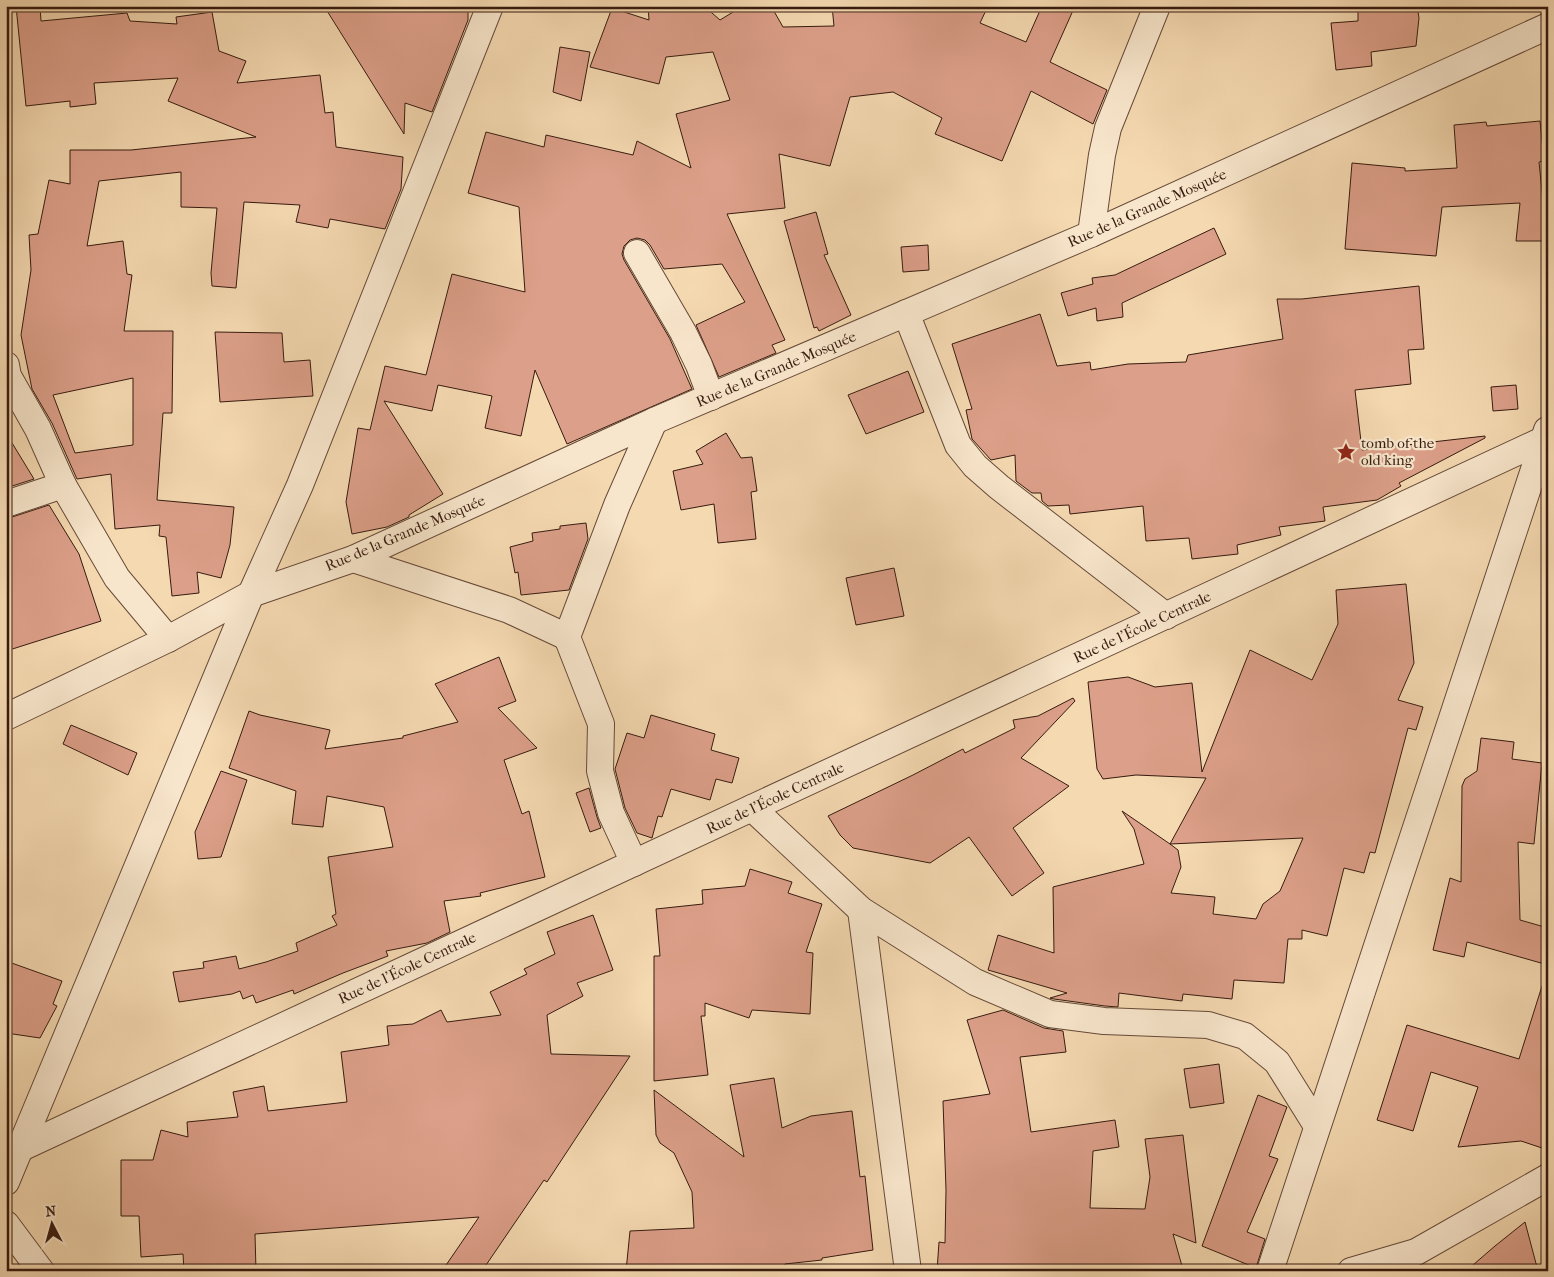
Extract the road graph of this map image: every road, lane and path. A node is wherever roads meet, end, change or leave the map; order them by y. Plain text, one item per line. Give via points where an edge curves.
1 (490, 6) edge
2 (1157, 6) edge
3 (1548, 26) edge
4 (1091, 234) junction
5 (637, 253) dead end
6 (906, 314) junction
7 (6, 366) edge
8 (711, 396) junction
9 (654, 421) junction
10 (1545, 434) edge
11 (63, 485) junction
12 (6, 504) edge
13 (353, 559) junction
14 (251, 594) junction
15 (1166, 616) junction
16 (567, 637) junction
17 (168, 639) junction
18 (6, 717) edge
19 (752, 808) junction
20 (634, 863) junction
21 (861, 910) junction
22 (1318, 1126) junction
23 (14, 1151) edge
24 (1548, 1177) edge
25 (6, 1182) edge
26 (6, 1224) edge
27 (41, 1271) edge
28 (908, 1271) edge
29 (1270, 1271) edge
30 (1351, 1271) edge

1 - 14 street via 300,485
2 - 4 street via 1108,128
3 - 4 street, Rue de la Grande Mosquée
4 - 6 street, Rue de la Grande Mosquée
5 - 8 street via 683,332
6 - 8 street, Rue de la Grande Mosquée
6 - 15 street via 958,445 975,466
7 - 11 street via 8,376 38,429
8 - 9 street, Rue de la Grande Mosquée
9 - 13 street, Rue de la Grande Mosquée
9 - 16 street via 617,506
10 - 15 street, Rue de l'École Centrale
10 - 22 street
11 - 12 street
11 - 17 street via 117,578
13 - 14 street, Rue de la Grande Mosquée
13 - 16 street via 509,610
14 - 17 street, Rue de la Grande Mosquée
14 - 23 street
15 - 19 street, Rue de l'École Centrale
16 - 20 street via 601,724 600,771 611,813
17 - 18 street, Rue de la Grande Mosquée
19 - 20 street, Rue de l'École Centrale
19 - 21 street
20 - 23 street, Rue de l'École Centrale
21 - 22 street via 975,982 1050,1014 1104,1021 1208,1025 1246,1036 1277,1062
21 - 28 street
22 - 29 street
23 - 25 street
24 - 30 street via 1416,1252
26 - 27 street

